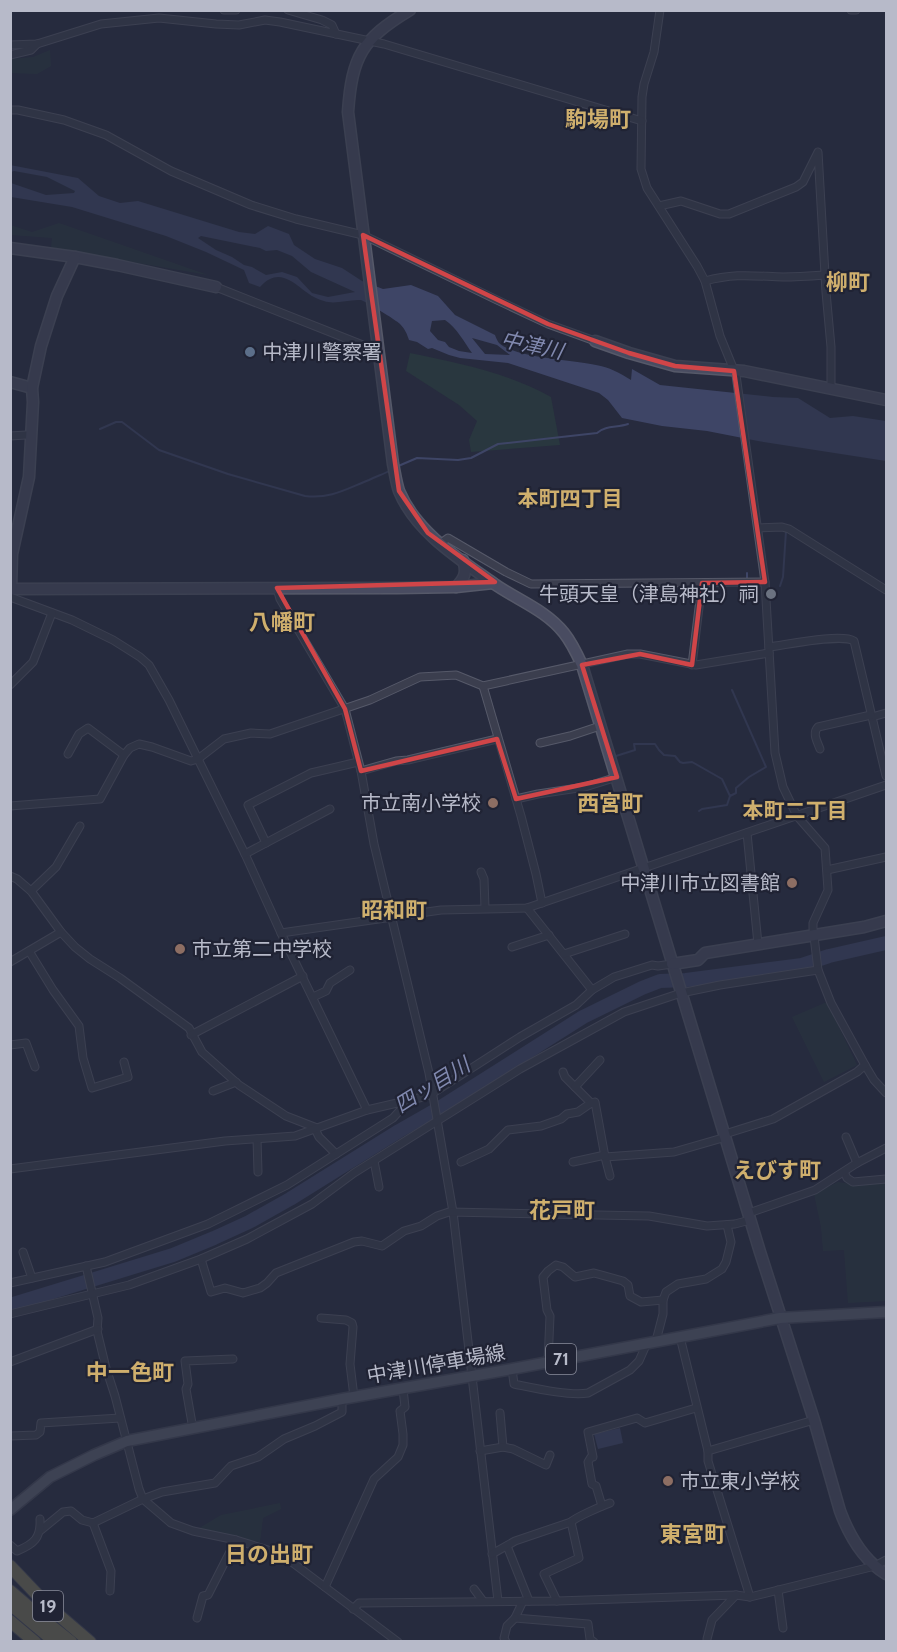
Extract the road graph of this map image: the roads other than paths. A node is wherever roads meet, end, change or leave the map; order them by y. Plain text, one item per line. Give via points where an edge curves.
1 (224, 10) edge
2 (236, 10) edge
3 (288, 10) edge
4 (410, 10) edge
5 (660, 10) edge
6 (851, 10) edge
7 (856, 10) edge
8 (336, 34) junction
9 (369, 41) junction
10 (37, 44) junction
11 (10, 45) edge
12 (10, 56) edge
13 (10, 110) edge
14 (642, 121) junction
15 (659, 206) junction
16 (363, 235) junction
17 (10, 248) edge
18 (75, 257) junction
19 (825, 275) junction
20 (705, 281) junction
21 (216, 287) joint
22 (595, 341) joint
23 (377, 347) junction
24 (735, 373) junction
25 (10, 382) edge
26 (32, 388) junction
27 (831, 389) junction
28 (886, 400) edge
29 (26, 435) dead end
30 (10, 436) edge
31 (758, 528) junction
32 (441, 543) junction
33 (462, 560) junction
34 (765, 582) junction
35 (493, 583) junction
36 (702, 583) junction
37 (456, 587) junction
38 (277, 588) junction
39 (11, 589) edge
40 (886, 590) edge
41 (10, 597) edge
42 (52, 613) junction
43 (769, 650) junction
44 (582, 665) junction
45 (692, 665) junction
46 (10, 685) edge
47 (483, 686) junction
48 (345, 710) junction
49 (886, 713) edge
50 (871, 716) junction
51 (600, 726) junction
52 (497, 739) junction
53 (540, 743) dead end
54 (820, 749) dead end
55 (68, 754) dead end
56 (124, 755) junction
57 (198, 759) junction
58 (358, 762) junction
59 (360, 771) junction
60 (886, 776) edge
61 (616, 777) junction
62 (886, 785) edge
63 (516, 799) junction
64 (10, 806) edge
65 (330, 809) dead end
66 (797, 816) junction
67 (80, 826) dead end
68 (747, 833) junction
69 (266, 843) junction
70 (245, 854) junction
71 (886, 857) edge
72 (643, 868) junction
73 (827, 870) junction
74 (481, 872) dead end
75 (10, 876) edge
76 (31, 891) junction
77 (542, 903) junction
78 (485, 908) junction
79 (527, 908) junction
80 (392, 918) junction
81 (886, 921) edge
82 (61, 932) junction
83 (281, 933) junction
84 (625, 934) dead end
85 (549, 935) junction
86 (814, 941) junction
87 (758, 944) junction
88 (512, 947) dead end
89 (29, 951) junction
90 (564, 954) junction
91 (10, 962) edge
92 (673, 967) junction
93 (818, 968) junction
94 (350, 970) dead end
95 (303, 976) junction
96 (592, 990) junction
97 (680, 990) junction
98 (313, 997) junction
99 (191, 1035) junction
100 (10, 1046) edge
101 (600, 1060) dead end
102 (124, 1062) dead end
103 (865, 1065) junction
104 (35, 1066) dead end
105 (563, 1072) dead end
106 (236, 1082) junction
107 (575, 1087) junction
108 (213, 1090) dead end
109 (433, 1093) junction
110 (886, 1093) edge
111 (403, 1101) junction
112 (591, 1103) junction
113 (368, 1110) junction
114 (438, 1120) junction
115 (316, 1129) junction
116 (725, 1135) junction
117 (846, 1137) dead end
118 (257, 1139) junction
119 (886, 1148) edge
120 (336, 1154) junction
121 (605, 1156) junction
122 (374, 1161) junction
123 (461, 1162) dead end
124 (573, 1162) dead end
125 (856, 1163) junction
126 (10, 1169) edge
127 (258, 1172) dead end
128 (844, 1172) junction
129 (610, 1176) dead end
130 (886, 1179) edge
131 (379, 1187) dead end
132 (453, 1212) junction
133 (750, 1216) junction
134 (727, 1225) junction
135 (23, 1252) dead end
136 (201, 1259) junction
137 (86, 1266) junction
138 (32, 1278) junction
139 (10, 1283) edge
140 (93, 1294) junction
141 (663, 1300) junction
142 (886, 1312) edge
143 (10, 1314) edge
144 (321, 1318) dead end
145 (780, 1318) junction
146 (98, 1329) junction
147 (680, 1337) junction
148 (652, 1342) junction
149 (233, 1359) dead end
150 (10, 1362) edge
151 (548, 1362) junction
152 (512, 1369) junction
153 (472, 1376) junction
154 (403, 1389) junction
155 (354, 1397) junction
156 (342, 1400) junction
157 (696, 1408) junction
158 (500, 1413) dead end
159 (120, 1418) junction
160 (814, 1420) junction
161 (193, 1429) junction
162 (10, 1436) edge
163 (127, 1441) junction
164 (503, 1447) junction
165 (480, 1451) junction
166 (708, 1451) junction
167 (550, 1455) dead end
168 (143, 1499) junction
169 (610, 1503) dead end
170 (602, 1506) junction
171 (10, 1510) edge
172 (40, 1519) dead end
173 (571, 1522) junction
174 (93, 1523) junction
175 (41, 1530) junction
176 (236, 1540) junction
177 (10, 1545) edge
178 (507, 1546) junction
179 (492, 1554) junction
180 (886, 1560) edge
181 (10, 1566) edge
182 (875, 1566) junction
183 (886, 1574) edge
184 (325, 1587) junction
185 (474, 1589) dead end
186 (778, 1590) junction
187 (10, 1591) edge
188 (110, 1591) dead end
189 (736, 1595) junction
190 (750, 1597) junction
191 (483, 1601) junction
192 (498, 1601) junction
193 (526, 1601) junction
194 (557, 1601) junction
195 (10, 1604) edge
196 (353, 1609) junction
197 (197, 1618) dead end
198 (514, 1618) junction
199 (10, 1621) edge
200 (783, 1628) dead end
201 (707, 1639) dead end
202 (35, 1641) edge
203 (55, 1641) edge
204 (71, 1641) edge
205 (90, 1641) edge
206 (398, 1641) edge
207 (506, 1641) edge
208 (594, 1641) edge

1 - 2 street
3 - 8 street via 322,20 332,25
4 - 9 street
5 - 14 street via 654,52 644,84
6 - 7 street
8 - 9 street
8 - 10 street via 265,20 239,25 159,18 101,24
9 - 14 street
9 - 16 street via 350,81 348,112
10 - 11 street
10 - 12 street via 31,51
13 - 16 street via 64,120 106,135 171,171 251,205
14 - 15 street via 641,169
15 - 19 street via 681,201 729,214 796,187 803,182 818,152
15 - 20 street
16 - 22 street via 548,324
16 - 23 street
17 - 18 street
18 - 21 street
18 - 26 street via 47,326
19 - 20 street via 742,274
19 - 27 street
20 - 24 street
21 - 23 street
22 - 24 street via 660,363
23 - 32 street via 399,490 417,520
24 - 27 street via 744,371
24 - 31 street
25 - 26 street
26 - 39 street via 29,477 12,554
27 - 28 street
29 - 30 street
31 - 34 street
31 - 40 street via 789,529
32 - 33 street
32 - 36 street via 448,538 531,584
33 - 35 street
33 - 37 street via 465,575
34 - 36 street
34 - 43 street
35 - 37 street
35 - 44 street via 546,616 563,632
36 - 45 street
37 - 38 street
38 - 39 street
38 - 48 street
41 - 42 street
42 - 46 street via 33,662
42 - 57 street via 113,640 140,657 165,692
43 - 45 street
43 - 50 street via 850,638 854,641
43 - 66 street via 775,753 783,787
44 - 45 street via 640,654
44 - 47 street
44 - 51 street
47 - 48 street via 456,675 420,677
47 - 52 street
48 - 57 street via 270,734 251,733 224,739
48 - 58 street
49 - 50 street
50 - 54 street via 818,727 815,735
50 - 60 street
51 - 53 street
51 - 61 street
52 - 59 street
52 - 63 street
55 - 56 street via 79,734 88,728
56 - 57 street via 139,744 191,761
56 - 64 street via 100,799
57 - 70 street
58 - 59 street
58 - 69 street via 311,773 248,805
59 - 80 street
61 - 63 street via 585,787
61 - 72 street
62 - 66 street
63 - 77 street
65 - 69 street
66 - 68 street
66 - 73 street via 825,848
67 - 76 street via 56,867
68 - 72 street
68 - 87 street
69 - 70 street
70 - 83 street
71 - 73 street
72 - 77 street
72 - 92 street
73 - 86 street via 828,890 813,923
74 - 78 street
75 - 76 street
76 - 82 street
77 - 79 street
78 - 79 street
78 - 80 street
79 - 85 street
80 - 83 street
80 - 109 street
81 - 86 street
82 - 89 street
82 - 99 street via 90,959 189,1028
83 - 95 street
84 - 90 street
85 - 88 street
85 - 90 street
86 - 87 street
86 - 93 street
87 - 92 street via 705,952 698,960
89 - 91 street
89 - 102 street via 79,1026 92,1088 128,1077
90 - 96 street
92 - 96 street via 652,964 614,977
92 - 97 street
93 - 97 street
93 - 103 street via 831,1003
94 - 98 street
95 - 98 street
95 - 99 street
96 - 109 street via 576,1005
97 - 114 street via 614,1017 529,1063
97 - 116 street
98 - 113 street
99 - 106 street via 202,1052
100 - 104 street via 26,1043
101 - 107 street
103 - 110 street
103 - 116 street via 773,1119
105 - 107 street
106 - 108 street
106 - 115 street via 286,1116
107 - 112 street
109 - 111 street
109 - 114 street
111 - 113 street
111 - 120 street via 403,1107 393,1118
112 - 121 street via 594,1102
112 - 123 street via 541,1126 508,1130 489,1149
113 - 115 street
114 - 122 street
114 - 132 street
115 - 118 street via 295,1136
115 - 120 street
116 - 121 street via 674,1152
116 - 133 street
117 - 125 street
118 - 126 street
118 - 127 street
119 - 125 street
120 - 137 street via 287,1185 208,1224
121 - 124 street
121 - 129 street
122 - 131 street
122 - 136 street via 312,1204
125 - 128 street
128 - 130 street via 853,1182
128 - 133 street via 815,1190
132 - 134 street via 649,1216 699,1225
132 - 136 street via 404,1231 382,1246 354,1242 317,1256 276,1273 260,1288 243,1293 225,1288 211,1292
132 - 153 street
133 - 134 street
133 - 145 street
134 - 141 street via 731,1242 722,1269 706,1279 678,1284 666,1292
135 - 138 street
136 - 140 street
137 - 138 street
137 - 140 street
138 - 139 street
140 - 143 street
140 - 146 street
141 - 148 street via 663,1314
141 - 151 street via 641,1302 630,1296 623,1281 594,1274 575,1277 556,1265 543,1277 550,1316
142 - 145 main road, 中津川停車場線 / 71
144 - 155 street via 352,1323 350,1364
145 - 147 main road, 中津川停車場線 / 71
145 - 160 street
146 - 150 street
146 - 159 street
147 - 148 main road, 中津川停車場線 / 71
147 - 157 street
148 - 151 main road, 中津川停車場線 / 71
148 - 152 street via 630,1370 588,1393 514,1384
149 - 161 street via 184,1361
151 - 152 main road, 中津川停車場線 / 71
152 - 153 main road, 中津川停車場線 / 71
153 - 154 main road, 中津川停車場線 / 71
153 - 165 street
154 - 155 main road, 中津川停車場線 / 71
154 - 184 street via 403,1445 398,1457 374,1479
155 - 156 main road, 中津川停車場線 / 71
156 - 161 main road, 中津川停車場線 / 71
156 - 168 street via 342,1412 284,1439 258,1457 231,1466 215,1484
157 - 166 street
157 - 170 street via 645,1423 637,1418 588,1432 593,1456 588,1462 592,1484
158 - 164 street
159 - 162 street via 41,1423 36,1435
159 - 163 street
160 - 166 street
160 - 182 street via 844,1522
161 - 163 main road, 中津川停車場線 / 71
163 - 168 street
163 - 171 main road, 中津川停車場線 / 71 via 50,1477
164 - 165 street
164 - 167 street via 546,1465
165 - 179 street
166 - 190 street
168 - 174 street
168 - 176 street via 171,1523
169 - 170 street
170 - 173 street
172 - 175 street
173 - 178 street
173 - 194 street via 579,1558 544,1575
174 - 175 street via 71,1511 63,1512
174 - 188 street via 111,1570
175 - 177 street via 28,1546 17,1551
176 - 184 street via 281,1554
176 - 197 street via 208,1595 203,1596
178 - 179 street
178 - 193 street
179 - 192 street
180 - 182 street
181 - 205 highway, 19 via 48,1606
182 - 183 street
182 - 186 street
184 - 196 street
185 - 191 street
186 - 190 street
186 - 200 street
187 - 204 highway, 19
189 - 190 street
189 - 194 street
189 - 201 street via 712,1620
191 - 192 street
191 - 196 street via 358,1603
192 - 193 street
193 - 194 street
193 - 198 street
195 - 203 highway, 19
196 - 206 street
198 - 207 street via 507,1626
198 - 208 street via 588,1624 590,1639
199 - 202 highway, 19

